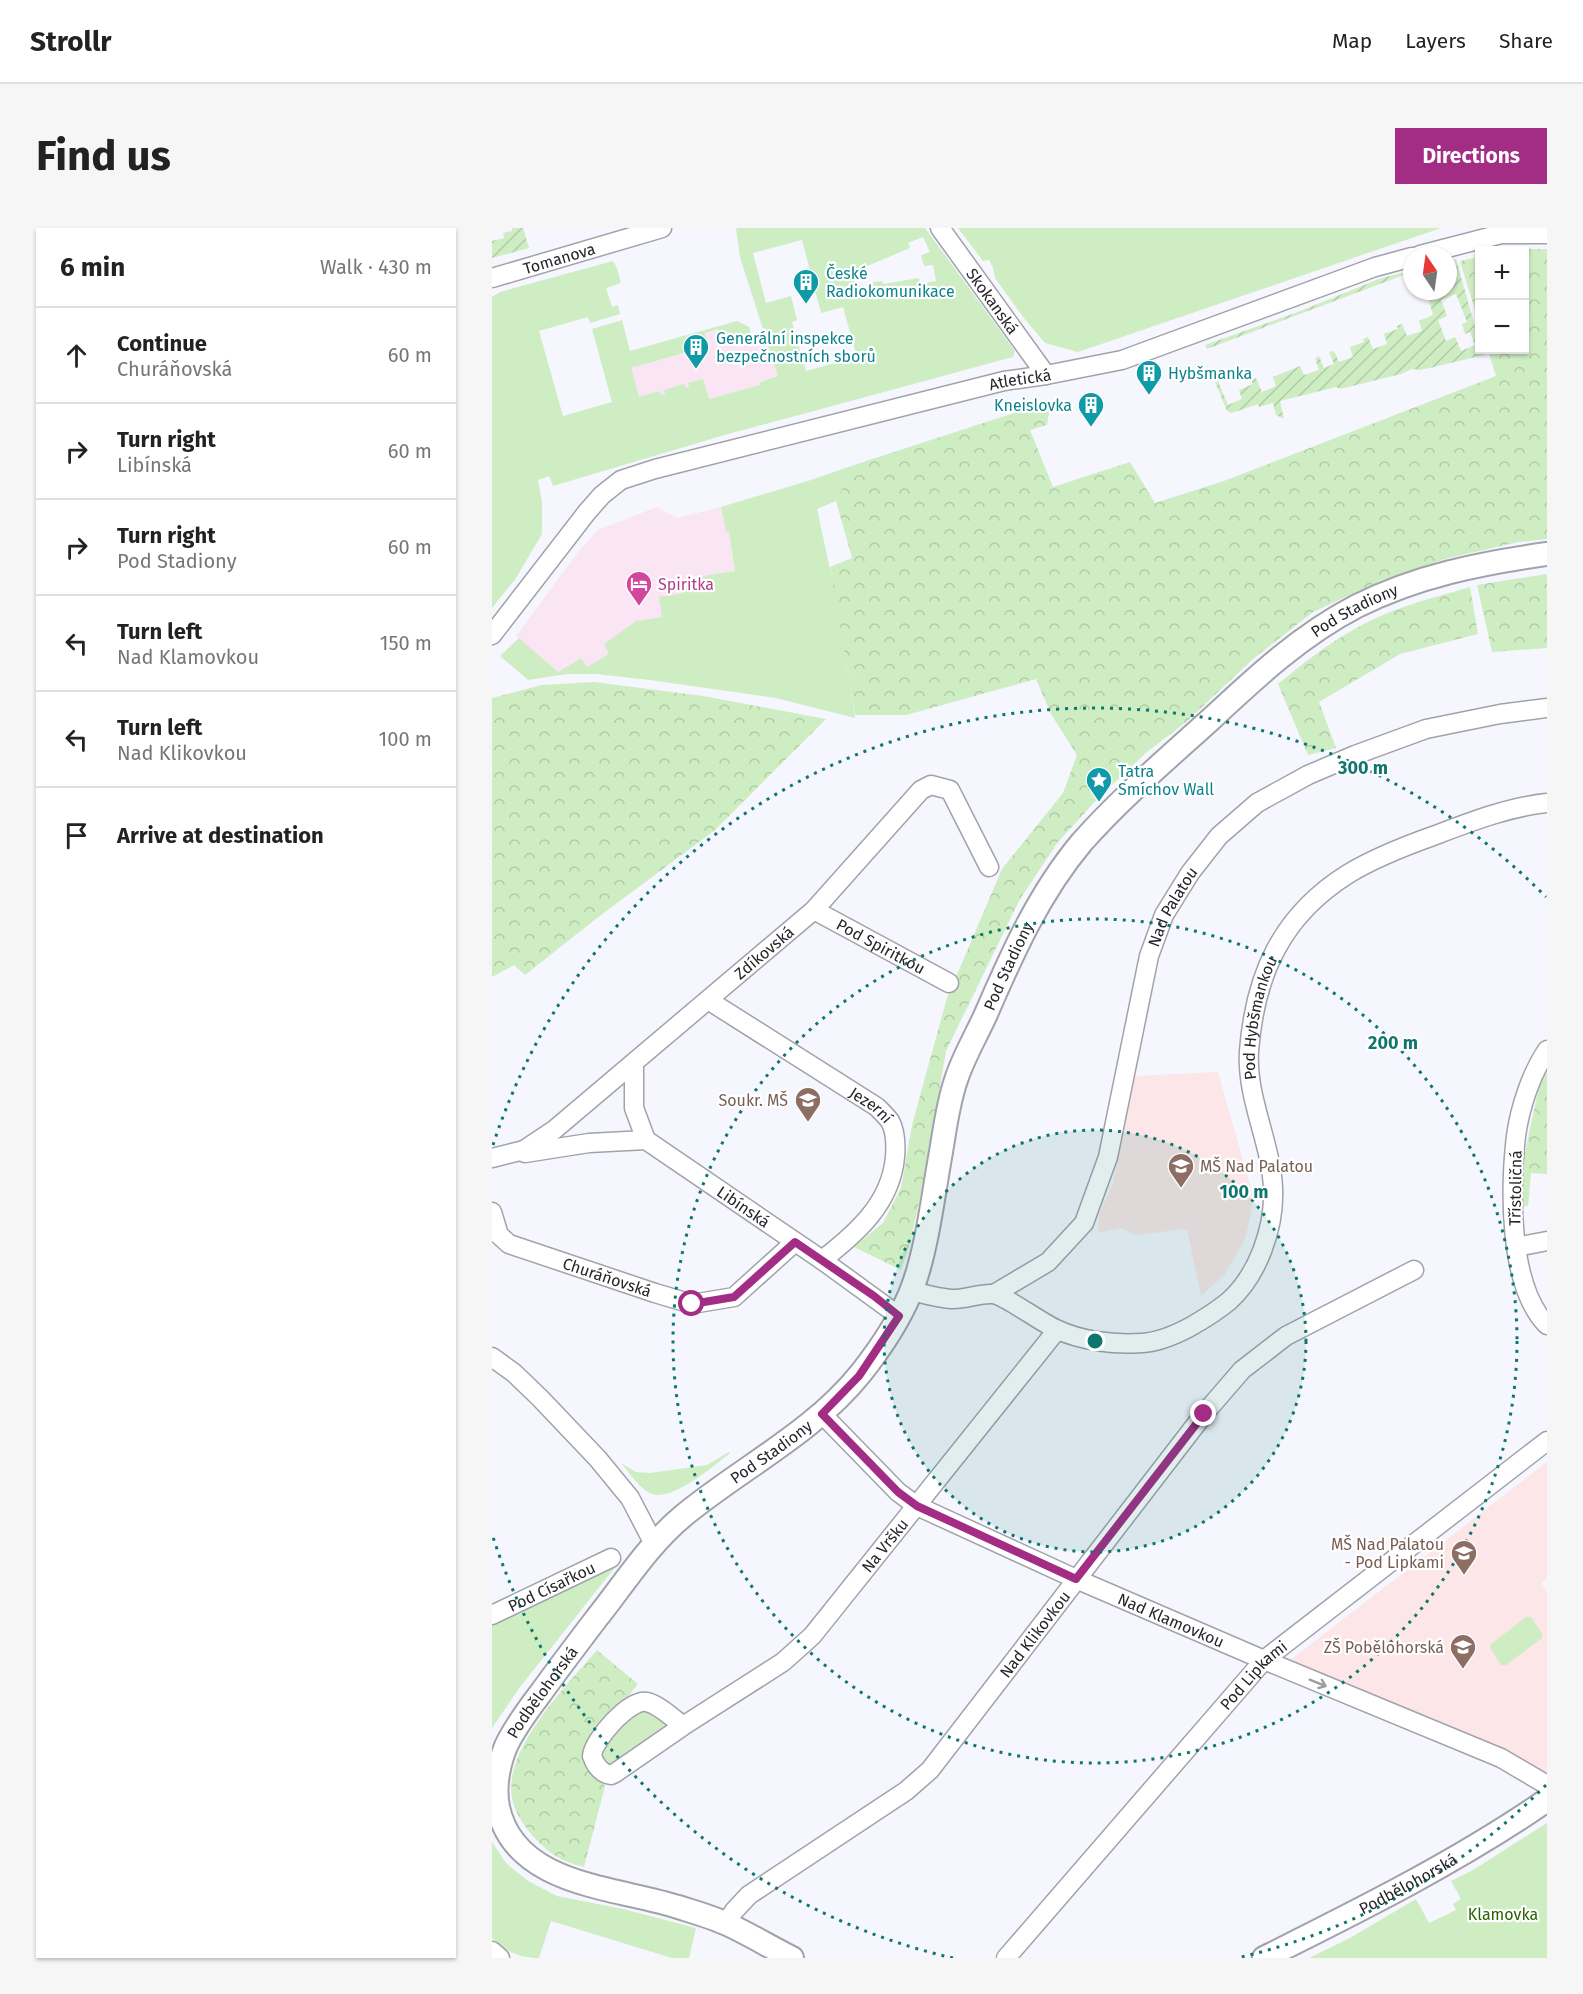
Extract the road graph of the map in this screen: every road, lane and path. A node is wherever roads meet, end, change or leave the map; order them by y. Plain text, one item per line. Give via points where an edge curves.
1 (662, 228) edge
2 (940, 228) edge
3 (1500, 231) edge
4 (1547, 234) edge
5 (1450, 246) edge
6 (1403, 259) edge
7 (492, 278) edge
8 (1046, 375) junction
9 (1547, 554) edge
10 (492, 635) edge
11 (1547, 708) edge
12 (1547, 803) edge
13 (989, 867) dead end
14 (814, 910) junction
15 (949, 983) dead end
16 (708, 1000) junction
17 (1547, 1050) edge
18 (634, 1063) junction
19 (646, 1140) junction
20 (492, 1159) edge
21 (492, 1212) edge
22 (1547, 1241) edge
23 (795, 1242) junction
24 (1515, 1247) junction
25 (822, 1260) junction
26 (1414, 1270) dead end
27 (911, 1291) junction
28 (994, 1294) junction
29 (899, 1316) junction
30 (1547, 1325) edge
31 (1057, 1330) junction
32 (492, 1357) edge
33 (822, 1414) junction
34 (1547, 1441) edge
35 (917, 1506) junction
36 (654, 1544) junction
37 (611, 1558) dead end
38 (1076, 1579) junction
39 (492, 1615) edge
40 (1264, 1660) junction
41 (683, 1726) junction
42 (1547, 1785) edge
43 (1547, 1800) edge
44 (726, 1924) junction
45 (492, 1951) edge
46 (500, 1958) edge
47 (792, 1958) edge
48 (1006, 1958) edge
49 (1264, 1958) edge

1 - 7 street, Tomanova
2 - 8 street, Skokanská
3 - 4 street
3 - 5 street
6 - 8 street, Atletická via 1122,360
8 - 10 street, Atletická via 1004,381 621,480 587,512
9 - 27 main road, Pod Stadiony via 1470,566 1417,581 1357,606 1308,635 1173,753 1081,843 1031,917 955,1082
11 - 28 street, Nad Palatou via 1426,729 1355,755 1257,803 1219,836 1164,915 1149,956 1108,1157 1084,1223 1048,1262
12 - 31 street, Pod Hybšmankou via 1504,811 1454,828 1350,872 1318,896 1274,948 1258,995 1249,1053 1250,1080 1274,1189 1272,1216 1262,1251 1231,1300 1172,1336 1143,1343 1101,1342
13 - 14 street, Zdíkovská via 950,790 931,785 921,790
14 - 15 street, Pod Spiritkou
14 - 16 street, Zdíkovská
16 - 18 street, Zdíkovská
16 - 25 street, Jezerní via 877,1107 891,1122 896,1141 894,1170 880,1204 850,1239
17 - 24 street, Třístoličná via 1526,1095 1516,1134 1512,1192
18 - 19 street via 634,1108
18 - 20 street, Zdíkovská via 554,1130 524,1150
19 - 20 street via 589,1143
19 - 23 street, Libínská
21 - 23 street, Churáňovská via 499,1234 509,1244 692,1304 734,1297
22 - 24 street
23 - 25 street, Libínská
24 - 30 street, Třístoličná via 1529,1299
25 - 29 street, Libínská
26 - 38 street, Nad Klikovkou via 1286,1336 1242,1370
27 - 28 street via 953,1299
27 - 29 main road, Pod Stadiony
28 - 31 street, Pod Hybšmankou
29 - 33 main road, Pod Stadiony via 859,1376
31 - 35 street, Na Vršku
32 - 36 street via 540,1398 598,1459 630,1498
33 - 35 street, Nad Klamovkou via 898,1492
33 - 36 main road, Pod Stadiony via 692,1509
34 - 40 street, Pod Lipkami
35 - 38 street, Nad Klamovkou
35 - 41 street, Na Vršku via 812,1636 783,1662
36 - 44 main road, Podbělohorská via 518,1723 498,1771 498,1805 512,1839 540,1866
37 - 39 street, Pod Císařkou
38 - 40 street, Nad Klamovkou
38 - 44 street, Nad Klikovkou via 930,1770 906,1791 749,1895
40 -> 42 street, Nad Klamovkou via 1501,1758
40 - 48 street, Pod Lipkami
41 - 41 street, Na Vršku via 644,1701 624,1712 596,1743 592,1756 598,1769 611,1775
43 - 49 main road, Podbělohorská via 1392,1893
44 - 47 main road, Podbělohorská
45 - 46 street

